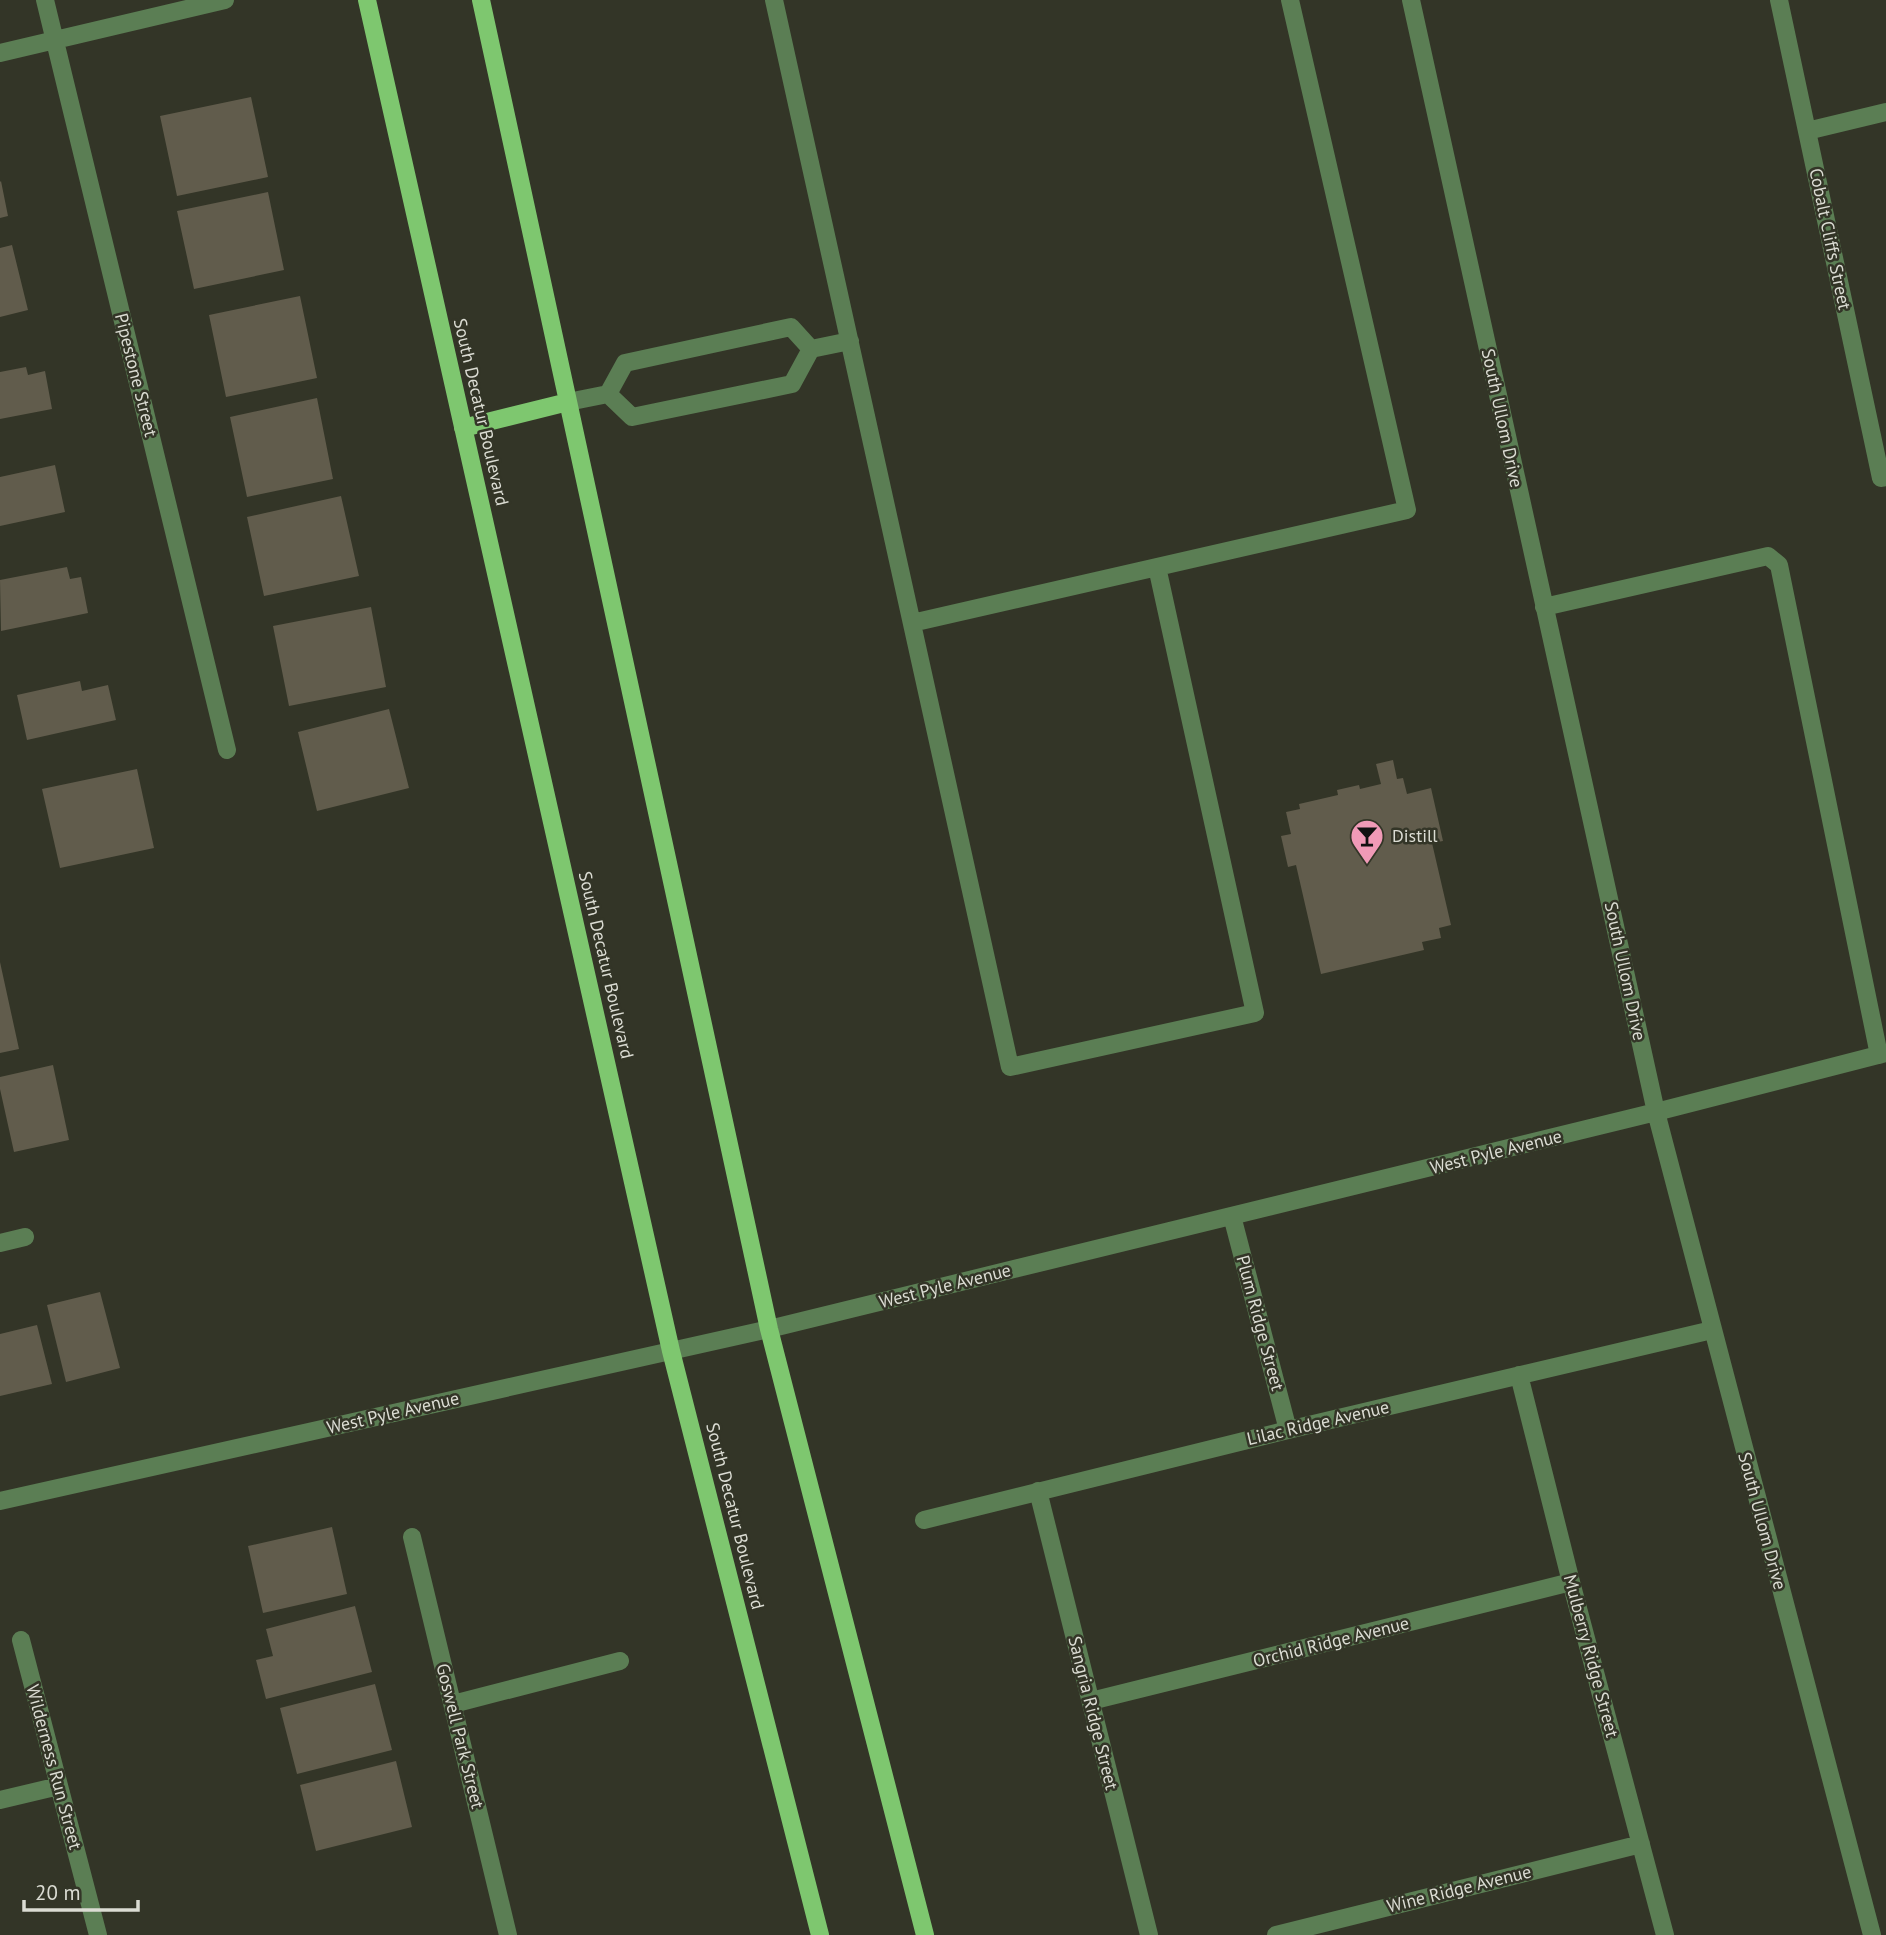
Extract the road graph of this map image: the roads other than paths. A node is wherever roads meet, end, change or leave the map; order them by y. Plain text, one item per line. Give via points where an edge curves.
1 (45, 0) edge
2 (225, 0) edge
3 (367, 0) edge
4 (481, 0) edge
5 (774, 0) edge
6 (1290, 0) edge
7 (1411, 0) edge
8 (1779, 0) edge
9 (53, 39) junction
10 (0, 53) edge
11 (1886, 112) edge
12 (1807, 131) junction
13 (850, 341) junction
14 (811, 349) junction
15 (608, 394) junction
16 (568, 402) junction
17 (463, 428) junction
18 (1884, 477) edge
19 (1157, 567) junction
20 (1544, 607) junction
21 (912, 623) junction
22 (227, 750) dead end
23 (1882, 1054) edge
24 (1656, 1112) junction
25 (1232, 1216) junction
26 (25, 1237) dead end
27 (0, 1243) edge
28 (769, 1329) junction
29 (1712, 1330) junction
30 (671, 1351) junction
31 (1519, 1376) junction
32 (1288, 1430) junction
33 (1038, 1491) junction
34 (0, 1501) edge
35 (925, 1520) dead end
36 (412, 1537) dead end
37 (1571, 1582) junction
38 (21, 1640) dead end
39 (620, 1661) dead end
40 (1091, 1701) junction
41 (453, 1704) junction
42 (59, 1786) junction
43 (0, 1800) edge
44 (1641, 1844) junction
45 (98, 1935) edge
46 (508, 1935) edge
47 (820, 1935) edge
48 (925, 1935) edge
49 (1149, 1935) edge
50 (1276, 1935) edge
51 (1665, 1935) edge
52 (1872, 1935) edge

1 - 9 street, Pipestone Street
2 - 9 street
3 - 17 main road, South Decatur Boulevard
4 - 16 main road
5 - 13 street
6 - 19 street via 1407,510
7 - 20 street, South Ullom Drive
8 - 12 street, Cobalt Cliffs Street
9 - 10 street
9 - 22 street, Pipestone Street
11 - 12 street
12 - 18 street, Cobalt Cliffs Street
13 - 14 street
13 - 21 street
14 - 15 street via 791,327 625,363
14 - 15 street via 792,384 632,417
15 - 16 street
16 - 17 main road
16 - 28 main road
17 - 30 main road, South Decatur Boulevard
19 - 21 street
19 - 21 street via 1255,1013 1010,1067
20 - 23 street via 1768,556 1779,565
20 - 24 street, South Ullom Drive
23 - 24 street, West Pyle Avenue
24 - 25 street, West Pyle Avenue
24 - 29 street, South Ullom Drive
25 - 28 street, West Pyle Avenue
25 - 32 street, Plum Ridge Street
26 - 27 street
28 - 30 street, West Pyle Avenue
28 - 48 main road
29 - 31 street, Lilac Ridge Avenue
29 - 52 street, South Ullom Drive
30 - 34 street, West Pyle Avenue
30 - 47 main road, South Decatur Boulevard
31 - 32 street, Lilac Ridge Avenue
31 - 37 street, Mulberry Ridge Street
32 - 33 street, Lilac Ridge Avenue
33 - 35 street, Lilac Ridge Avenue
33 - 40 street, Sangria Ridge Street
36 - 41 street, Goswell Park Street
37 - 40 street, Orchid Ridge Avenue
37 - 44 street, Mulberry Ridge Street
38 - 42 street, Wilderness Run Street
39 - 41 street
40 - 49 street, Sangria Ridge Street
41 - 46 street, Goswell Park Street
42 - 43 street
42 - 45 street, Wilderness Run Street
44 - 50 street, Wine Ridge Avenue
44 - 51 street, Mulberry Ridge Street

